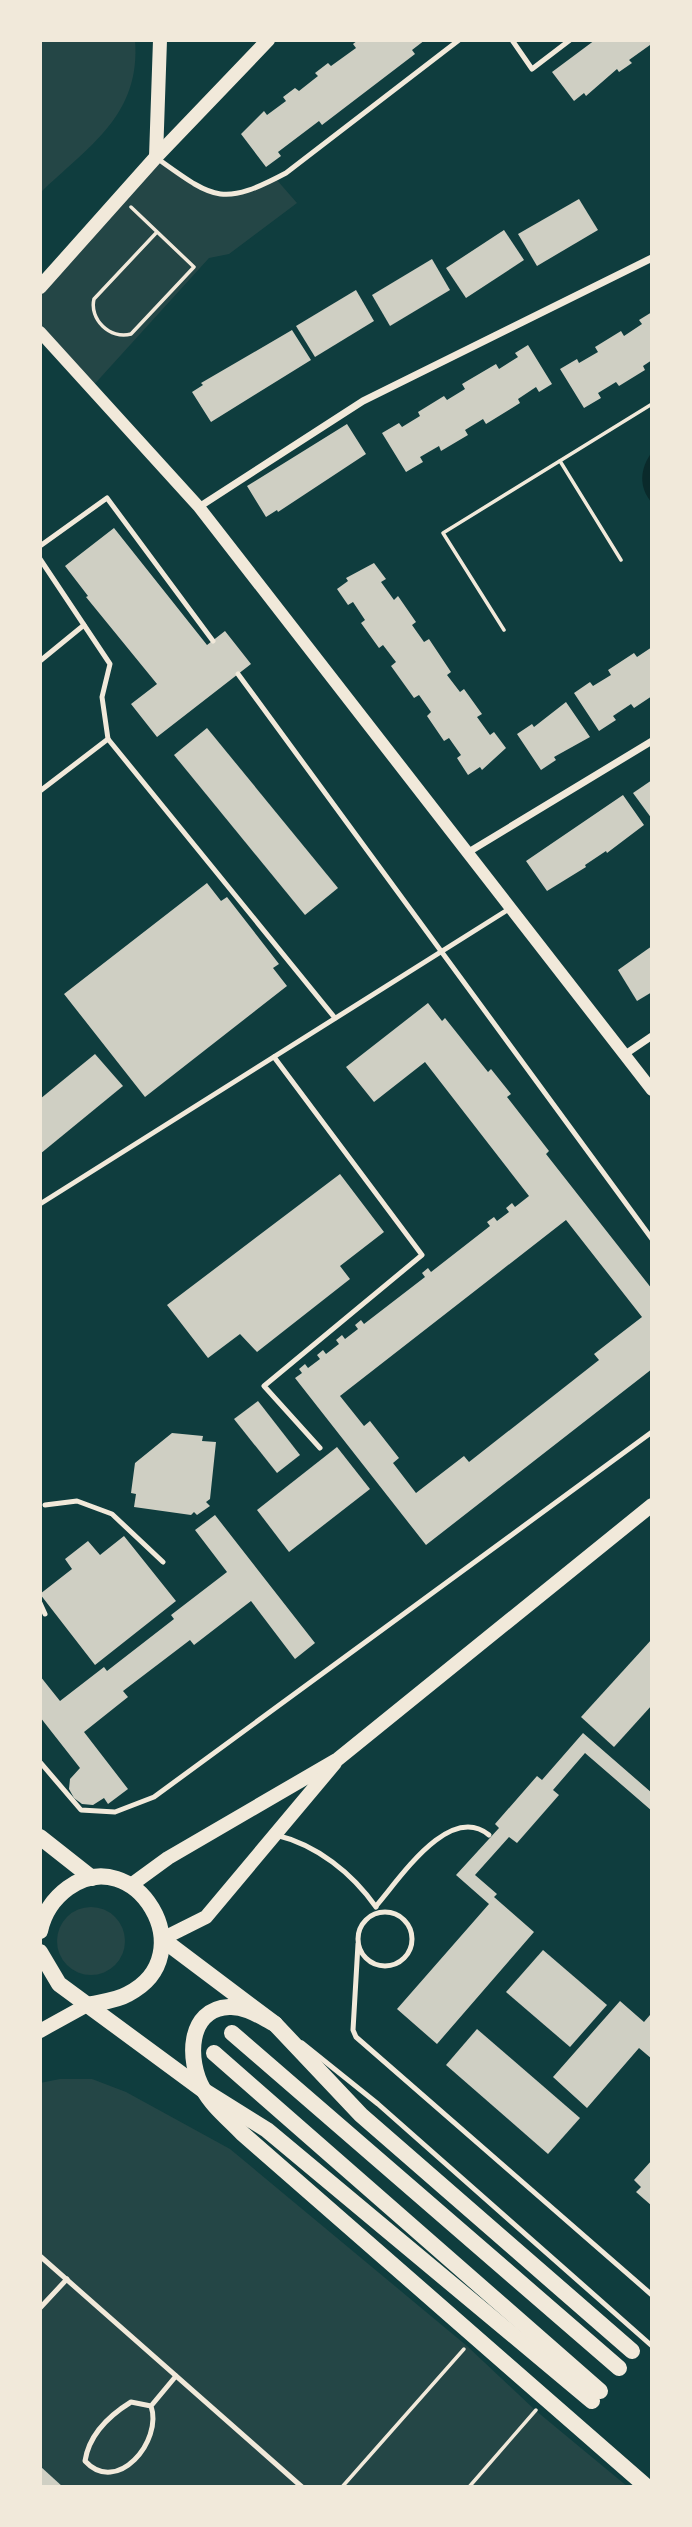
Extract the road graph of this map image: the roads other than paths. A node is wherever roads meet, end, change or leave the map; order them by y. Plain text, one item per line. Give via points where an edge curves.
1 (160, 40) edge
2 (268, 40) edge
3 (459, 40) edge
4 (512, 40) edge
5 (570, 40) edge
6 (156, 157) junction
7 (652, 258) edge
8 (40, 287) edge
9 (40, 332) edge
10 (198, 507) junction
11 (40, 546) edge
12 (40, 559) edge
13 (84, 625) junction
14 (213, 640) dead end
15 (40, 661) edge
16 (238, 674) dead end
17 (108, 739) junction
18 (652, 741) edge
19 (40, 791) edge
20 (467, 853) junction
21 (509, 909) junction
22 (443, 951) junction
23 (335, 1018) junction
24 (652, 1036) edge
25 (624, 1055) junction
26 (274, 1057) junction
27 (652, 1090) edge
28 (40, 1204) edge
29 (652, 1239) edge
30 (652, 1432) edge
31 (320, 1447) dead end
32 (42, 1504) edge
33 (652, 1504) edge
34 (163, 1562) dead end
35 (40, 1603) edge
36 (45, 1614) dead end
37 (338, 1759) junction
38 (40, 1762) edge
39 (276, 1835) junction
40 (489, 1835) dead end
41 (40, 1837) edge
42 (92, 1878) junction
43 (131, 1885) junction
44 (376, 1910) junction
45 (40, 1931) edge
46 (162, 1939) junction
47 (40, 1944) edge
48 (358, 1944) junction
49 (40, 1953) edge
50 (87, 2005) junction
51 (275, 2024) junction
52 (40, 2031) edge
53 (232, 2034) dead end
54 (214, 2053) dead end
55 (203, 2090) junction
56 (40, 2256) edge
57 (67, 2279) junction
58 (652, 2295) edge
59 (40, 2308) edge
60 (652, 2346) edge
61 (632, 2351) dead end
62 (619, 2368) dead end
63 (176, 2376) junction
64 (151, 2406) junction
65 (302, 2487) edge
66 (647, 2487) edge

1 - 6 main road
2 - 6 main road
3 - 6 lane via 286,173 258,188 234,194 205,193
4 - 5 lane via 532,69
6 - 8 main road
7 - 10 street via 363,401
9 - 10 street
10 - 20 street
11 - 14 lane via 107,498
12 - 13 lane
13 - 15 lane
13 - 17 lane via 110,664 102,697
16 - 22 lane
17 - 19 lane
17 - 23 lane
18 - 20 street
20 - 21 street
21 - 22 lane
21 - 25 street
22 - 23 lane
22 - 29 lane
23 - 26 lane
24 - 25 street
25 - 27 street
26 - 28 lane
26 - 31 lane via 422,1255 264,1386
30 - 38 lane via 154,1797 115,1812 81,1810
32 - 34 lane via 77,1501 112,1514
33 - 37 main road
35 - 36 lane
37 - 39 main road
37 - 43 main road via 168,1858
39 - 44 lane via 319,1850
39 - 46 main road via 206,1917
40 - 44 lane via 470,1827 446,1831
41 - 42 main road
42 - 43 main road via 112,1878
42 - 45 main road via 57,1896
43 - 46 main road via 158,1914
44 - 48 lane via 361,1926
44 - 48 lane via 405,1920 412,1936 408,1953 394,1964 376,1964
46 - 50 main road via 154,1971 142,1985 127,1995
46 - 51 main road
47 - 49 main road
48 - 58 lane via 355,2037
49 - 50 main road via 59,1984
50 - 52 main road
50 - 55 main road
51 - 55 main road via 242,2008 219,2008 206,2016 197,2027 191,2049
51 - 60 lane via 325,2059
51 - 61 main road via 361,2115
53 - 62 main road
54 - 55 main road via 596,2396 267,2130
55 - 66 main road via 243,2134
56 - 57 lane
57 - 59 lane
57 - 63 lane
63 - 64 lane
63 - 65 lane
64 - 64 lane via 131,2402 117,2410 87,2447 85,2461 108,2475 121,2470 148,2443 154,2430

